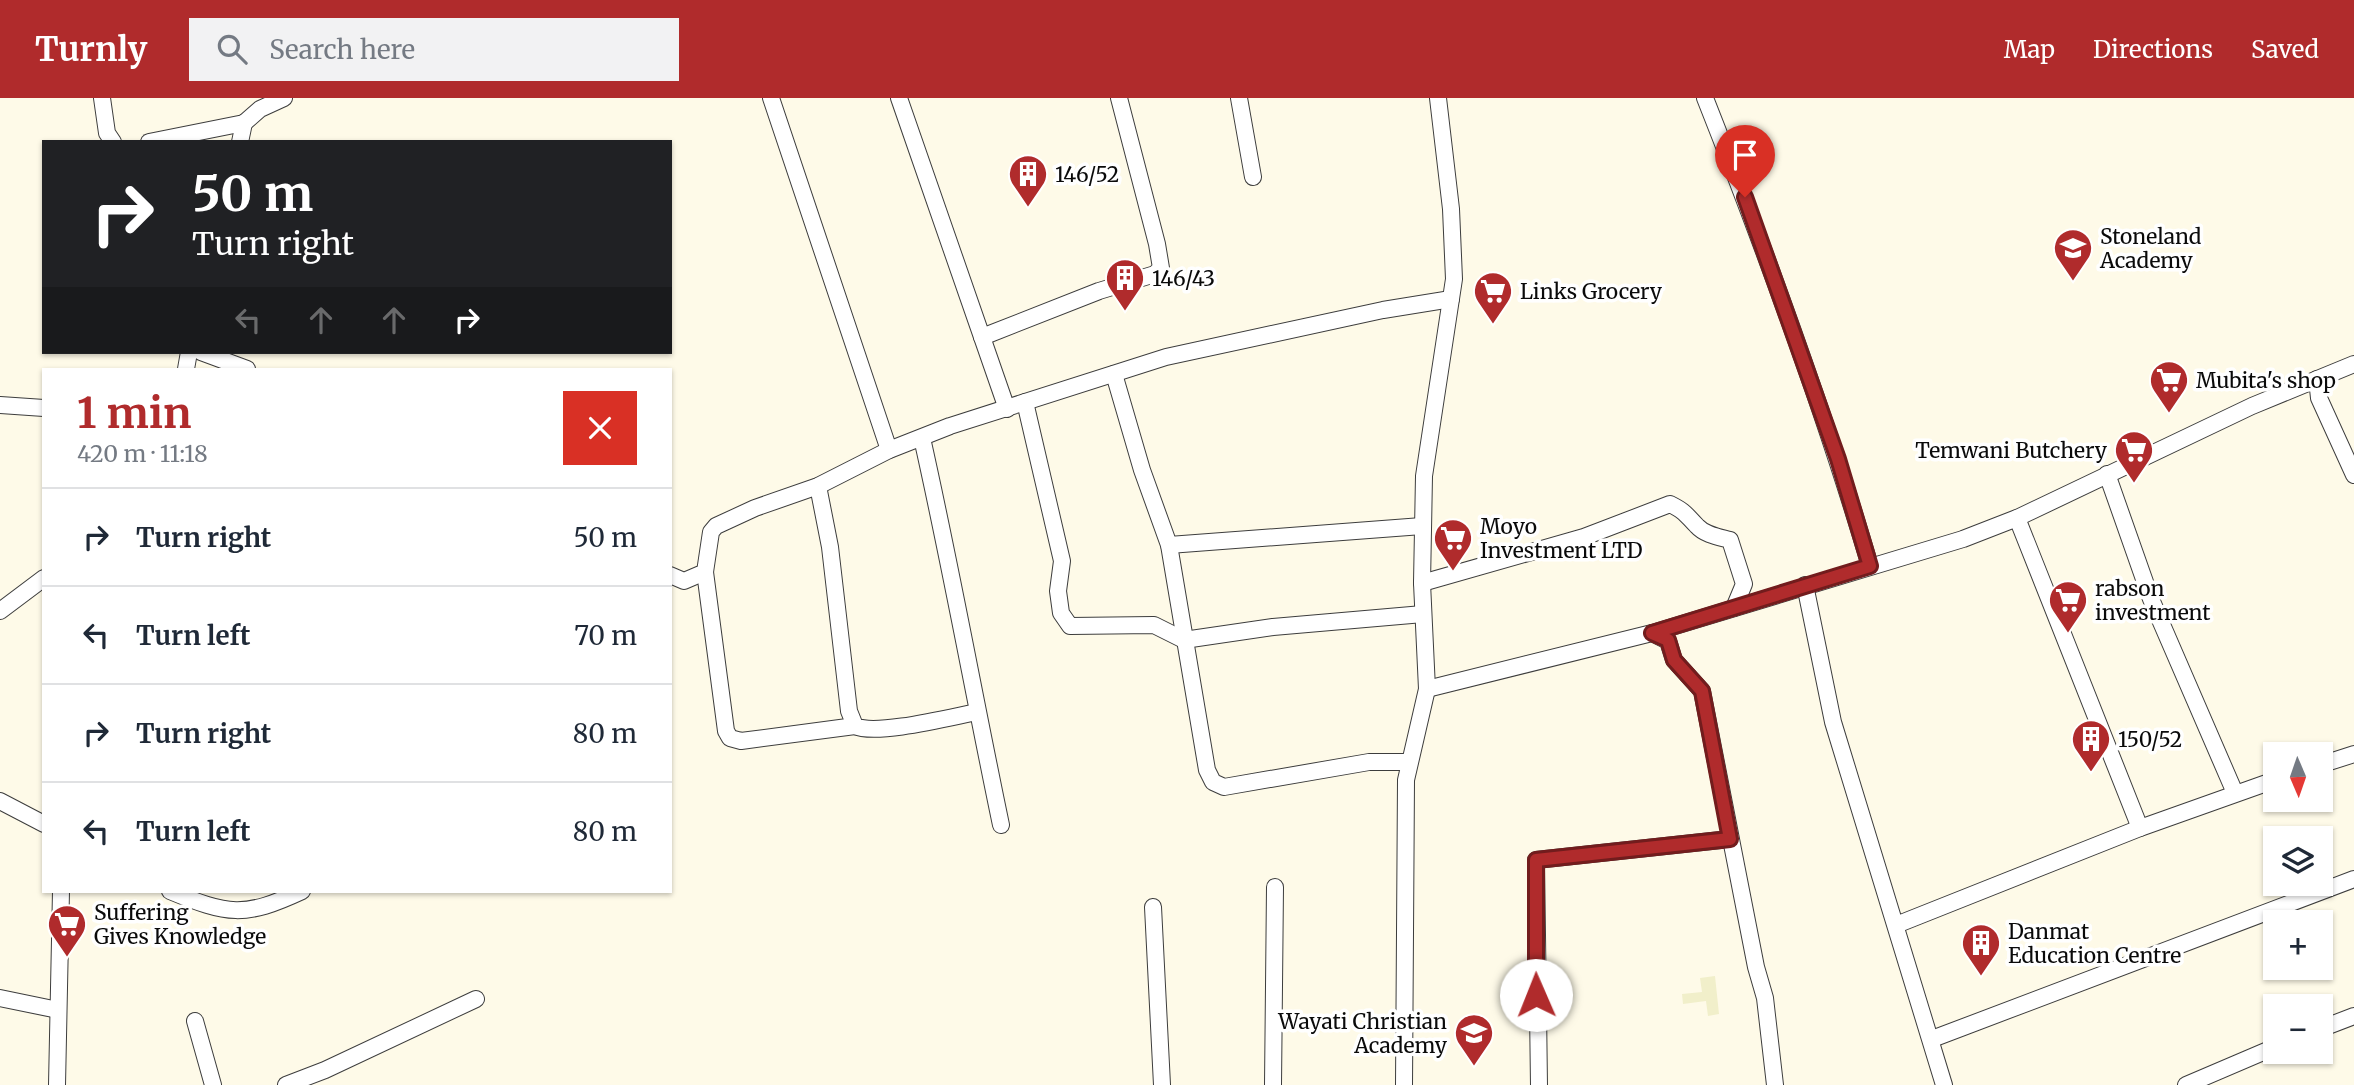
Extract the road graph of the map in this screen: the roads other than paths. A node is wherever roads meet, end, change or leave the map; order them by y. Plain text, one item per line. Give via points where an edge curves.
1 (102, 98) edge
2 (284, 98) edge
3 (771, 98) edge
4 (900, 98) edge
5 (1119, 98) edge
6 (1239, 98) edge
7 (1438, 98) edge
8 (1705, 98) edge
9 (244, 123) junction
10 (112, 140) edge
11 (159, 140) edge
12 (240, 140) edge
13 (1253, 177) dead end
14 (1451, 299) junction
15 (982, 337) junction
16 (206, 354) edge
17 (2354, 364) edge
18 (244, 368) edge
19 (1114, 374) junction
20 (2317, 379) junction
21 (1025, 402) junction
22 (0, 405) edge
23 (42, 408) edge
24 (1007, 408) junction
25 (922, 438) junction
26 (889, 450) junction
27 (2106, 474) junction
28 (2354, 475) edge
29 (818, 486) junction
30 (2017, 518) junction
31 (1422, 526) junction
32 (1169, 545) junction
33 (1870, 566) junction
34 (705, 572) junction
35 (672, 576) edge
36 (42, 580) edge
37 (1422, 583) junction
38 (1805, 585) junction
39 (1734, 608) junction
40 (0, 611) edge
41 (1423, 614) junction
42 (1652, 633) junction
43 (1184, 640) junction
44 (1427, 689) junction
45 (977, 712) junction
46 (855, 726) junction
47 (2354, 754) edge
48 (2333, 761) edge
49 (1409, 762) junction
50 (2263, 784) edge
51 (2235, 793) junction
52 (0, 801) edge
53 (42, 823) edge
54 (1001, 825) dead end
55 (2140, 828) junction
56 (1730, 839) junction
57 (2354, 879) edge
58 (1275, 887) dead end
59 (61, 893) edge
60 (175, 893) edge
61 (297, 893) edge
62 (1153, 907) dead end
63 (1896, 925) junction
64 (0, 998) edge
65 (476, 999) dead end
66 (58, 1010) junction
67 (2354, 1016) edge
68 (195, 1021) dead end
69 (2333, 1024) edge
70 (1932, 1039) junction
71 (2263, 1051) edge
72 (2190, 1084) edge
73 (57, 1085) edge
74 (213, 1085) edge
75 (286, 1085) edge
76 (1162, 1085) edge
77 (1273, 1085) edge
78 (1404, 1085) edge
79 (1539, 1085) edge
80 (1776, 1085) edge
81 (1944, 1085) edge

1 - 10 street
2 - 9 street
3 - 26 street
4 - 15 street
5 - 15 street via 1160,268 1155,274 1099,290
6 - 13 street
7 - 14 street via 1451,209
8 - 33 street via 1755,222 1834,446
9 - 11 street
9 - 12 street
14 - 19 street via 1166,357
14 - 31 street via 1424,475
15 - 24 street
16 - 18 street
17 - 20 street
19 - 21 street
19 - 32 street
20 - 27 street
20 - 28 street via 2319,398
21 - 24 street
21 - 43 street via 1062,561 1061,613 1070,626 1154,625
22 - 23 street
24 - 25 street
25 - 26 street
25 - 45 street via 969,653
26 - 29 street
27 - 30 street
27 - 51 street via 2151,599
29 - 34 street via 716,526 710,531
29 - 46 street via 830,547 849,711
30 - 33 street
30 - 55 street
31 - 32 street
31 - 37 street
32 - 43 street
33 - 38 street
34 - 35 street via 684,581
34 - 46 street via 715,664 730,738 741,741
36 - 40 street
37 - 39 street via 1584,537 1670,504 1689,513 1697,527 1730,540 1744,584
37 - 41 street
38 - 39 street
38 - 63 street via 1833,722
39 - 42 street
41 - 43 street
41 - 44 street
42 - 44 street
42 - 56 street via 1668,640 1674,660 1702,691
43 - 49 street via 1213,782 1224,787 1369,762
44 - 49 street
45 - 46 street via 863,730
45 - 54 street
47 - 48 street
49 - 78 street via 1404,839
50 - 51 street
51 - 55 street
52 - 53 street
55 - 63 street
56 - 79 street via 1536,860
56 - 80 street via 1765,998
57 - 70 street
58 - 77 street
59 - 66 street
60 - 61 street via 224,911 258,908
62 - 76 street
63 - 70 street
64 - 66 street
65 - 75 street
66 - 73 street
67 - 69 street
68 - 74 street
70 - 81 street
71 - 72 street

